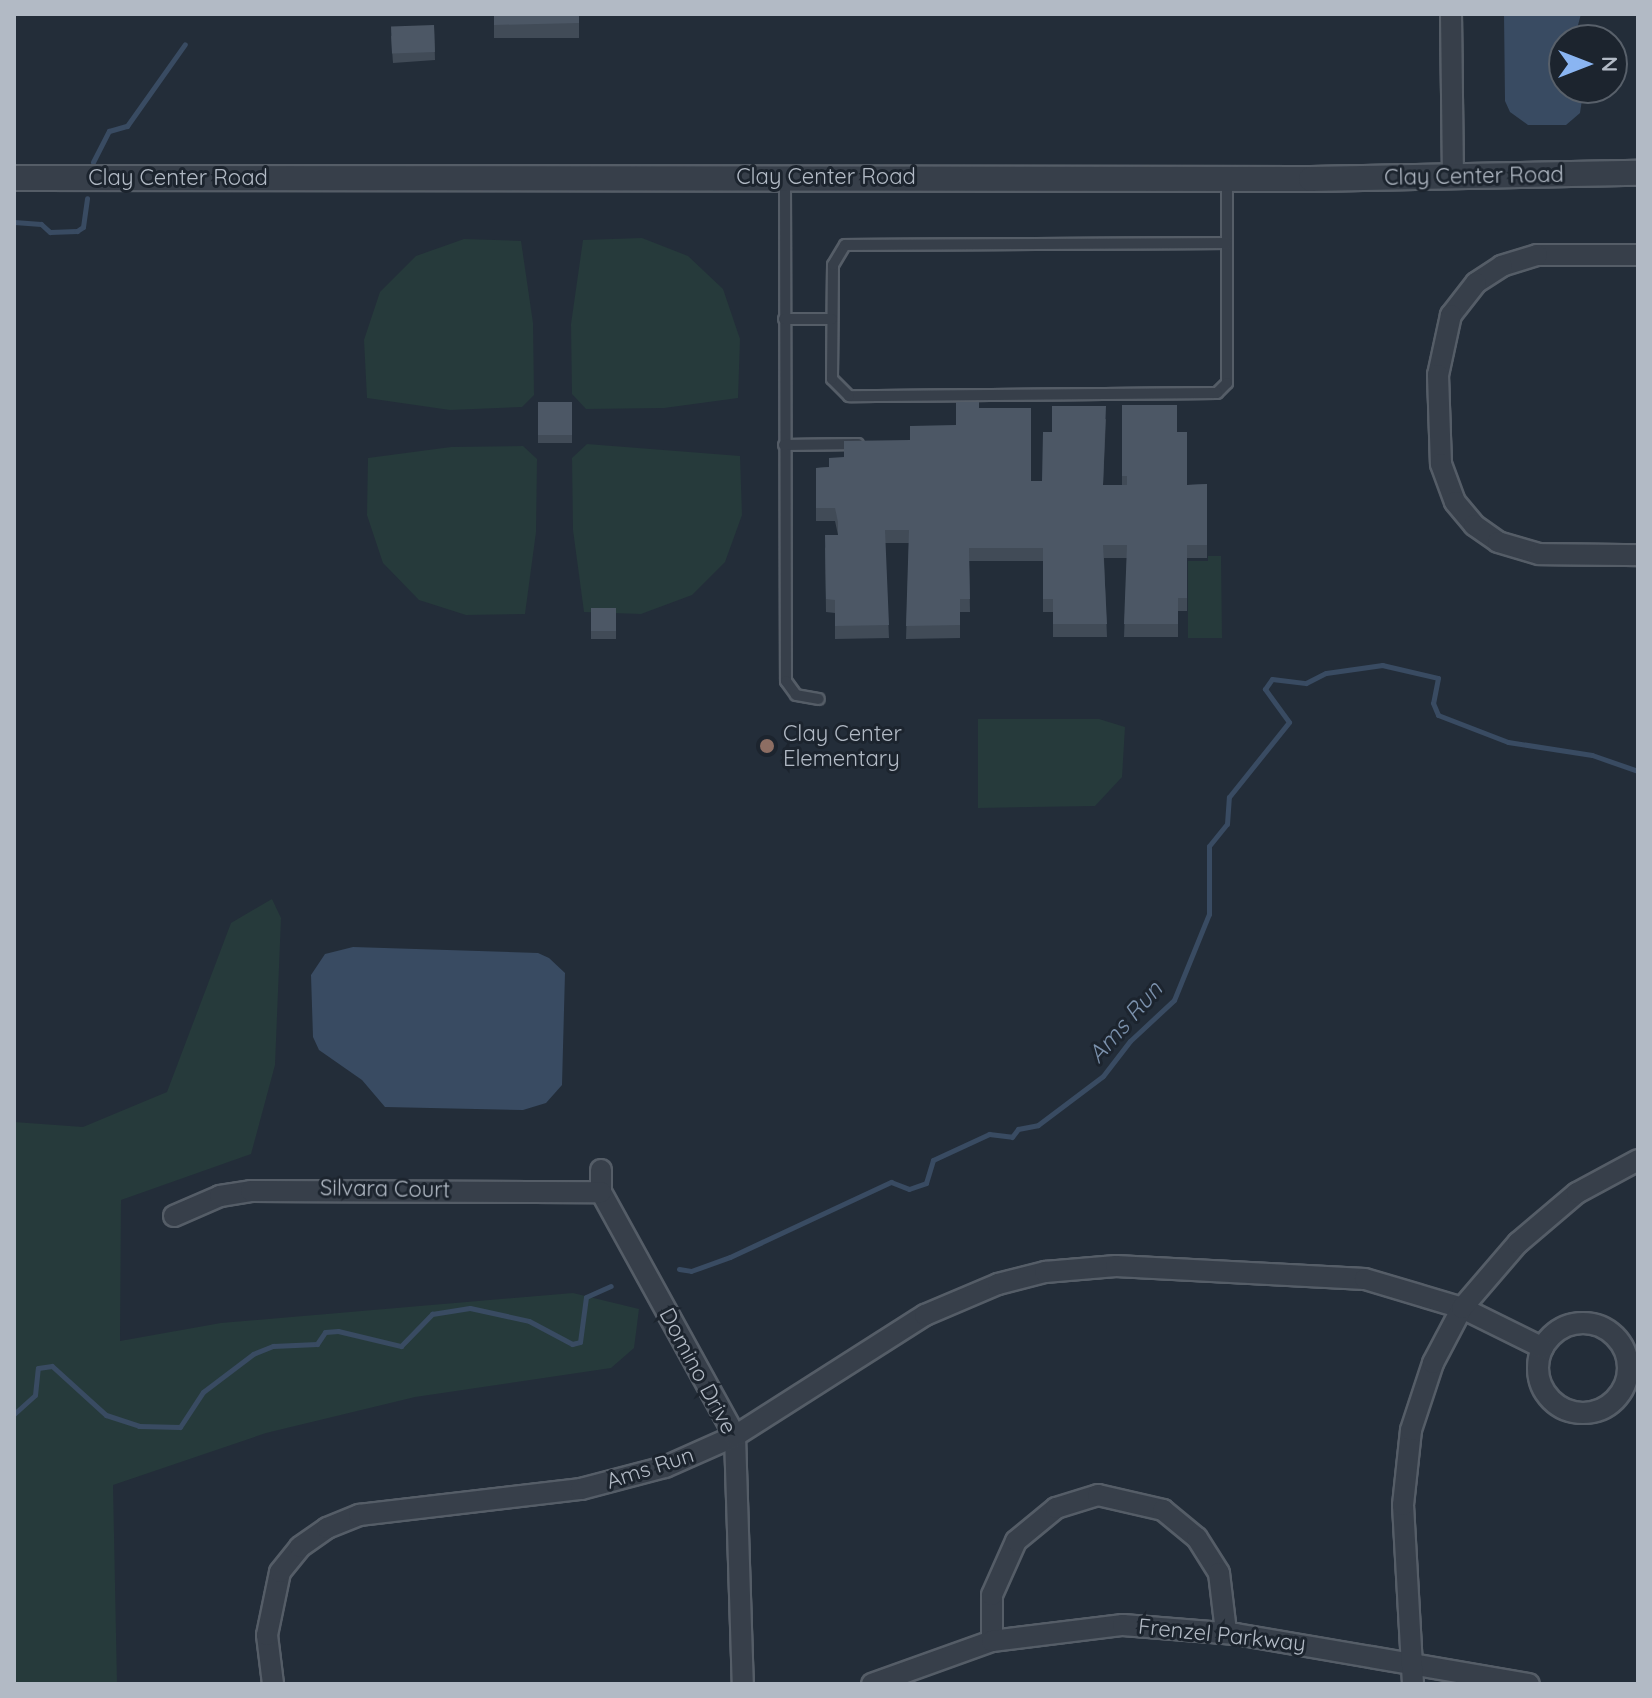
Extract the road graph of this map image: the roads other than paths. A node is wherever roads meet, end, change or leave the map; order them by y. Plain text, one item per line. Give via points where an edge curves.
1 (1451, 14) edge
2 (1638, 173) edge
3 (1453, 175) junction
4 (785, 177) junction
5 (14, 178) edge
6 (1227, 178) junction
7 (1227, 243) junction
8 (1638, 255) edge
9 (784, 319) junction
10 (832, 319) junction
11 (859, 444) edge
12 (784, 445) junction
13 (1638, 555) edge
14 (819, 699) dead end
15 (1638, 1160) edge
16 (601, 1170) dead end
17 (601, 1192) junction
18 (174, 1216) dead end
19 (1462, 1308) junction
20 (1543, 1348) junction
21 (735, 1436) junction
22 (1226, 1632) junction
23 (992, 1641) junction
24 (1412, 1663) junction
25 (273, 1684) edge
26 (743, 1684) edge
27 (872, 1684) edge
28 (1413, 1684) edge
29 (1529, 1684) edge

1 - 3 street
2 - 3 street, Clay Center Road
3 - 6 street, Clay Center Road
4 - 5 street, Clay Center Road
4 - 6 street, Clay Center Road
4 - 9 lane
6 - 7 lane
7 - 10 lane via 854,243 835,257
7 - 10 lane via 1227,383 1209,395 849,396 832,379
8 - 13 street via 1537,255 1502,266 1476,283 1451,315 1438,375 1441,464 1455,502 1474,525 1498,542 1528,552
9 - 10 lane
9 - 12 lane
11 - 12 lane
12 - 14 lane via 786,681 796,695
15 - 19 street via 1577,1193 1541,1221
16 - 17 street, Domino Drive
17 - 18 street, Silvara Court via 251,1191 220,1196
17 - 21 street, Domino Drive
19 - 20 street, Ams Run
19 - 21 street, Ams Run via 1399,1286 1338,1276 1116,1266 1045,1272 998,1284 925,1315
19 - 24 street via 1433,1363 1411,1430 1403,1505
20 - 20 street via 1543,1388 1562,1408 1576,1413 1603,1409 1624,1388 1627,1358 1610,1332 1581,1323 1553,1335
21 - 25 street, Ams Run via 665,1467 605,1484 343,1520 300,1547 280,1572 270,1613
21 - 26 street, Domino Drive
22 - 23 street, Frenzel Parkway via 1123,1625
22 - 23 street via 1219,1573 1197,1538 1163,1510 1098,1495 1056,1508 1016,1541 994,1587
22 - 24 street, Frenzel Parkway
23 - 27 street, Frenzel Parkway
24 - 28 street
24 - 29 street, Frenzel Parkway

